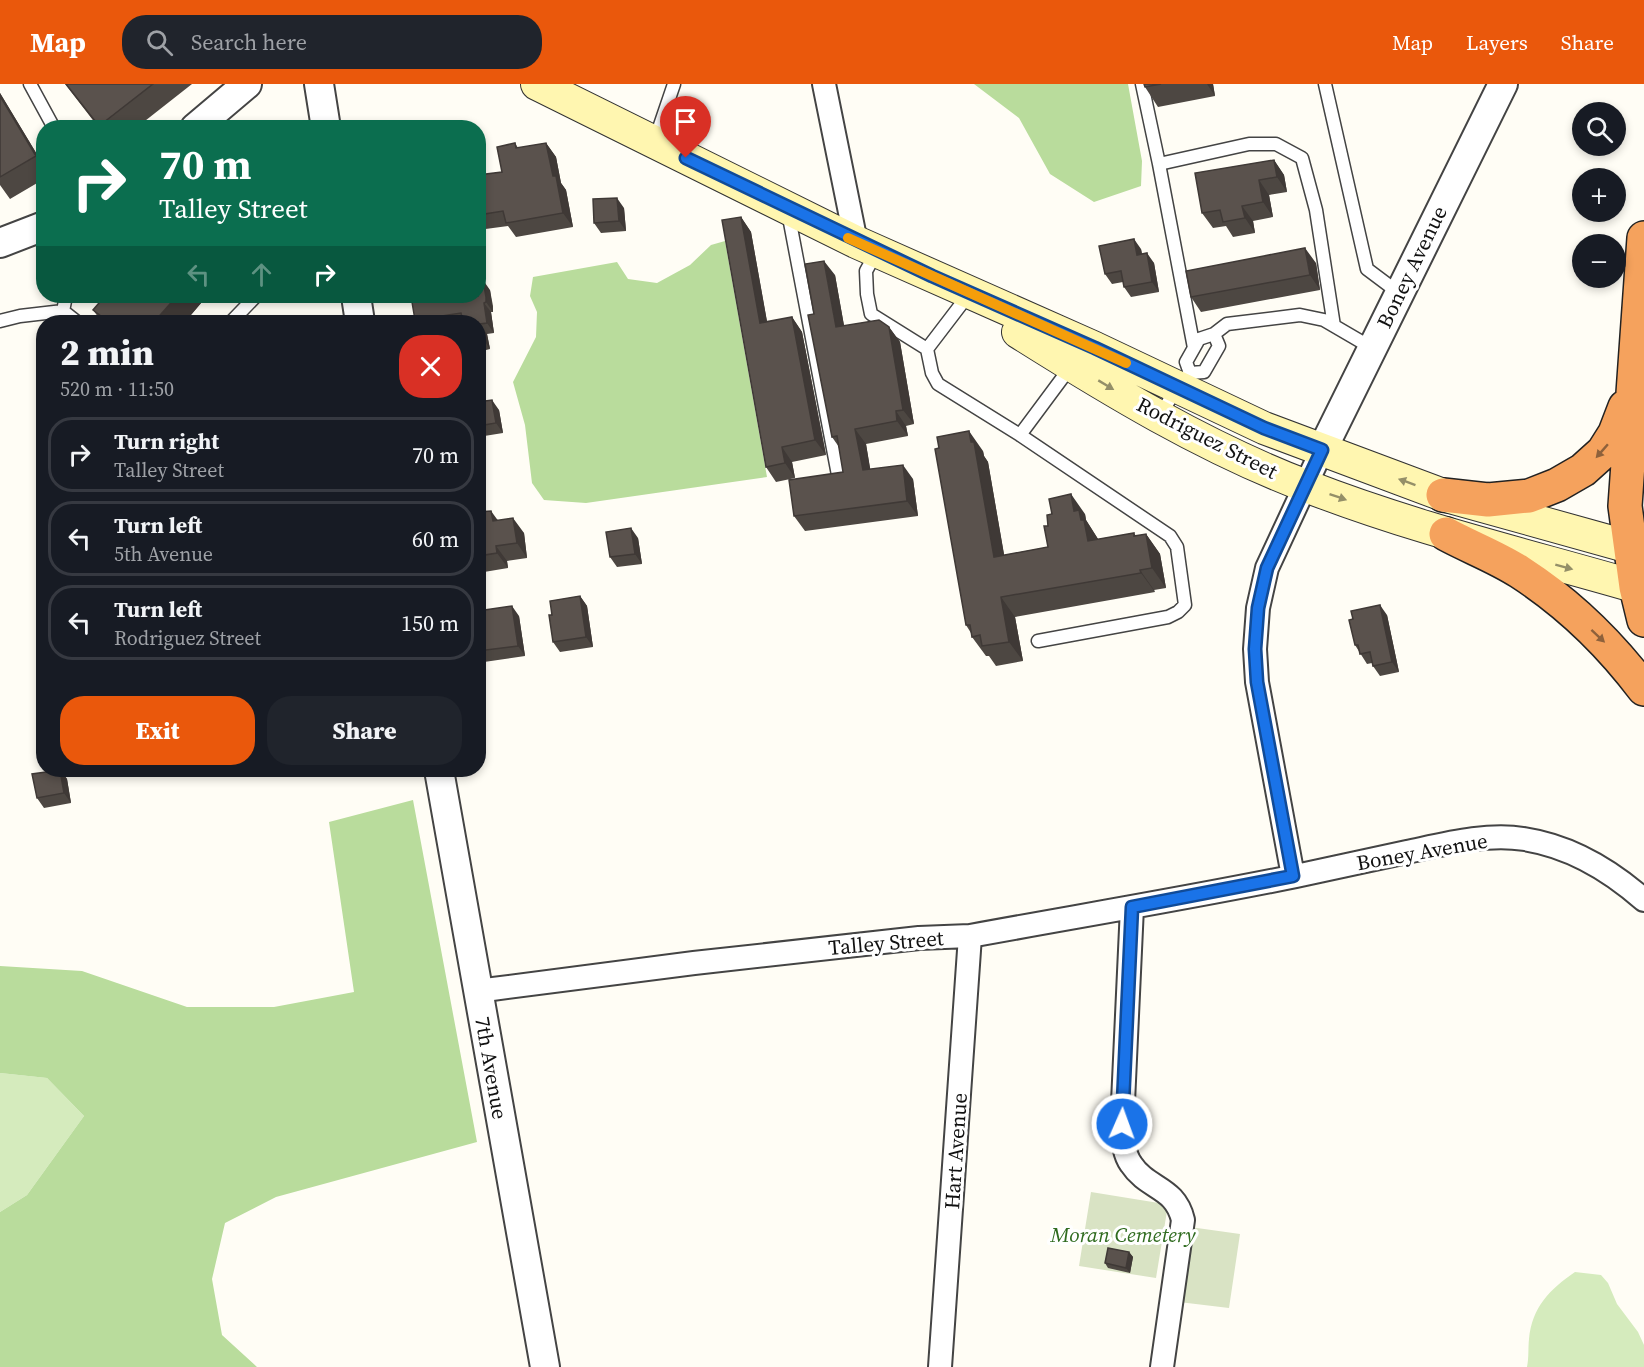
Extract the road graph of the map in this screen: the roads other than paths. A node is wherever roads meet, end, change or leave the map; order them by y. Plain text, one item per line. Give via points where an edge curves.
1 (30, 84) edge
2 (248, 84) edge
3 (319, 84) edge
4 (537, 84) edge
5 (674, 84) edge
6 (824, 84) edge
7 (1142, 84) edge
8 (1325, 84) edge
9 (1497, 89) edge
10 (50, 120) edge
11 (205, 120) edge
12 (325, 120) edge
13 (654, 143) junction
14 (1160, 164) junction
15 (787, 208) junction
16 (36, 229) edge
17 (1644, 238) edge
18 (0, 243) edge
19 (867, 246) junction
20 (1400, 293) junction
21 (968, 296) junction
22 (65, 303) edge
23 (249, 303) edge
24 (63, 311) junction
25 (68, 315) edge
26 (238, 315) edge
27 (0, 321) edge
28 (1334, 326) junction
29 (1214, 334) junction
30 (1194, 348) junction
31 (1372, 348) junction
32 (927, 349) junction
33 (1079, 354) junction
34 (1184, 380) junction
35 (1635, 380) junction
36 (1160, 417) junction
37 (1020, 435) junction
38 (1322, 450) junction
39 (838, 475) edge
40 (1306, 486) junction
41 (1443, 495) junction
42 (1446, 534) junction
43 (1637, 550) edge
44 (1640, 588) edge
45 (1644, 620) edge
46 (1038, 641) dead end
47 (1644, 689) edge
48 (440, 777) edge
49 (1293, 876) junction
50 (1644, 900) edge
51 (1132, 907) junction
52 (970, 936) junction
53 (477, 991) junction
54 (545, 1367) edge
55 (940, 1367) edge
56 (1162, 1367) edge

1 - 10 lane
2 - 11 street
3 - 12 street
4 - 13 main road, Rodriguez Street
5 - 13 lane
6 - 19 street
7 - 14 lane
8 - 20 lane via 1367,269
9 - 20 street, Boney Avenue
13 - 15 main road, Rodriguez Street
14 - 28 lane via 1249,144 1276,144 1302,159 1316,210
14 - 30 lane
15 - 19 main road, Rodriguez Street
15 - 39 lane
16 - 18 street
17 - 35 highway
19 - 21 main road, Rodriguez Street
19 - 32 lane via 871,314
20 - 31 street, Boney Avenue
21 - 32 lane
21 - 33 main road, Rodriguez Street
22 - 24 lane
23 - 26 lane
24 - 25 lane
24 - 27 lane
28 - 29 lane via 1300,315 1227,324
28 - 31 lane
29 - 30 lane via 1199,339
29 - 34 lane via 1219,346 1204,372
30 - 34 lane via 1186,362
31 - 38 street, Boney Avenue
32 - 37 lane via 938,384
33 - 34 main road, Rodriguez Street
33 -> 36 main road, Rodriguez Street
33 - 37 lane
34 - 36 lane
34 - 38 main road, Rodriguez Street via 1264,428
35 -> 41 highway via 1616,433 1583,470 1530,496 1488,500
35 - 43 highway via 1625,506
36 - 40 main road, Rodriguez Street via 1247,462
37 - 46 lane via 1170,536 1177,547 1185,605 1168,617
38 - 40 street
41 -> 38 main road, Rodriguez Street
40 -> 42 main road, Rodriguez Street
40 - 49 street via 1267,568 1258,608 1255,649 1257,682
41 - 43 main road, Rodriguez Street
42 -> 44 main road, Rodriguez Street
42 -> 47 highway via 1519,572 1568,608 1615,651
43 - 44 highway
44 - 45 highway
48 - 53 street, 7th Avenue
49 - 50 street, Boney Avenue via 1444,844 1487,838 1524,839 1592,861
49 - 51 street, Talley Street
51 - 52 street, Talley Street
51 - 56 street via 1124,1144 1130,1162 1142,1177 1173,1198 1183,1220
52 - 53 street, Talley Street via 895,940
52 - 55 street, Hart Avenue
53 - 54 street, 7th Avenue

